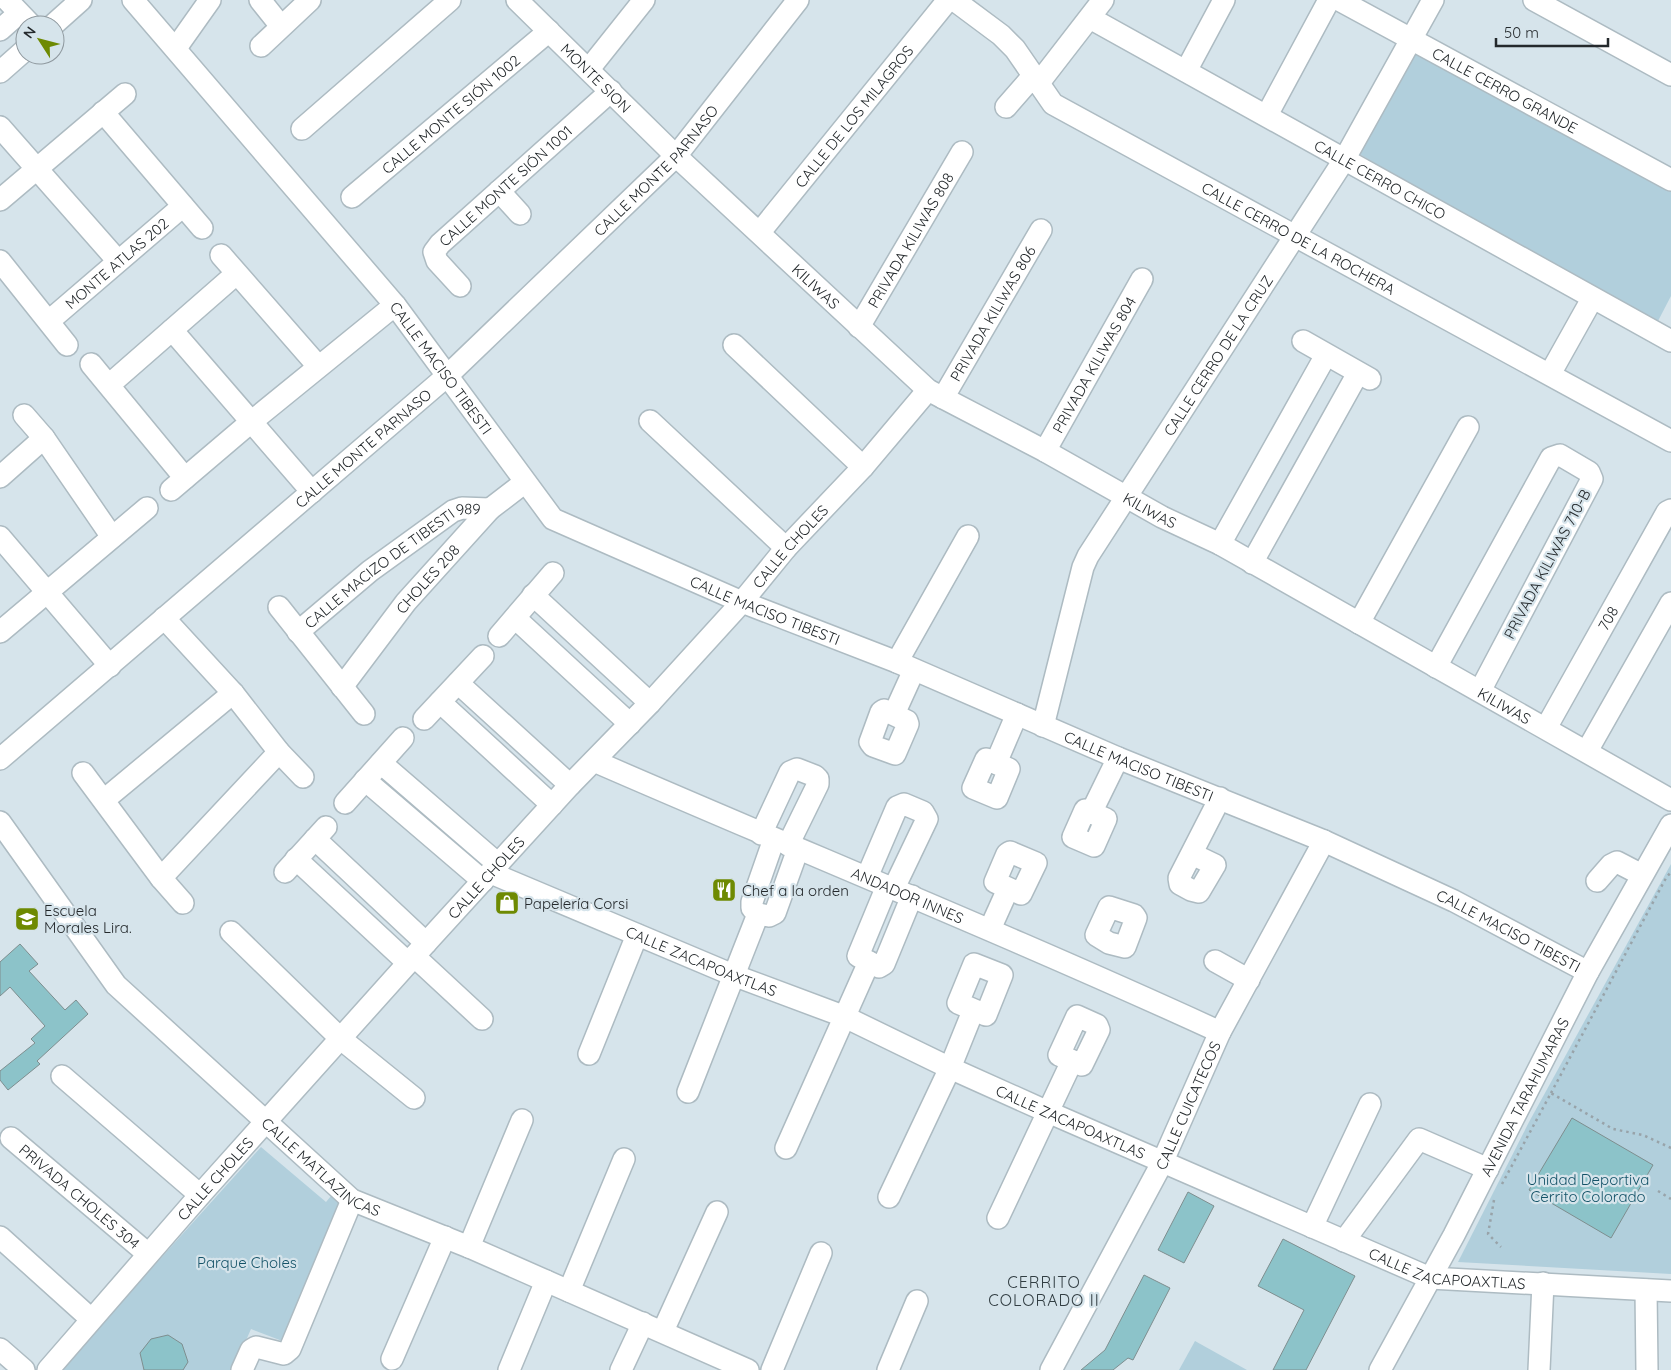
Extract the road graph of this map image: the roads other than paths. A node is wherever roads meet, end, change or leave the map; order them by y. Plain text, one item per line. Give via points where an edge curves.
1 (81, 0) edge
2 (133, 0) edge
3 (210, 0) edge
4 (260, 0) edge
5 (310, 0) edge
6 (450, 0) edge
7 (518, 0) edge
8 (644, 0) edge
9 (798, 0) edge
10 (948, 0) edge
11 (954, 0) edge
12 (1103, 0) edge
13 (1224, 0) edge
14 (1329, 0) edge
15 (1339, 0) edge
16 (1433, 0) edge
17 (1534, 0) edge
18 (19, 13) edge
19 (64, 15) edge
20 (1090, 18) junction
21 (280, 25) junction
22 (0, 30) edge
23 (549, 31) junction
24 (1411, 40) junction
25 (261, 46) dead end
26 (176, 48) junction
27 (15, 59) edge
28 (589, 69) junction
29 (1186, 71) junction
30 (0, 72) edge
31 (1671, 75) edge
32 (1035, 80) junction
33 (611, 91) junction
34 (125, 94) dead end
35 (1006, 107) dead end
36 (103, 112) junction
37 (1267, 115) junction
38 (0, 127) edge
39 (302, 129) dead end
40 (962, 152) dead end
41 (676, 156) junction
42 (1344, 160) junction
43 (36, 169) junction
44 (1668, 172) edge
45 (499, 191) junction
46 (352, 197) dead end
47 (0, 200) edge
48 (183, 206) junction
49 (520, 214) dead end
50 (202, 228) dead end
51 (1041, 230) dead end
52 (760, 232) junction
53 (1293, 236) junction
54 (221, 255) dead end
55 (0, 261) edge
56 (118, 262) junction
57 (236, 274) junction
58 (1142, 279) dead end
59 (460, 286) dead end
60 (1592, 298) junction
61 (395, 305) junction
62 (49, 321) junction
63 (858, 327) junction
64 (172, 330) junction
65 (1671, 341) edge
66 (1303, 342) dead end
67 (67, 345) dead end
68 (734, 345) dead end
69 (1326, 355) junction
70 (90, 364) dead end
71 (318, 366) junction
72 (1550, 374) junction
73 (448, 376) junction
74 (109, 385) junction
75 (935, 394) junction
76 (24, 415) dead end
77 (650, 421) dead end
78 (250, 422) junction
79 (1468, 427) dead end
80 (44, 438) junction
81 (1671, 441) edge
82 (1045, 451) junction
83 (863, 467) junction
84 (0, 477) edge
85 (524, 483) junction
86 (312, 492) junction
87 (1125, 497) junction
88 (147, 508) dead end
89 (490, 509) junction
90 (1671, 510) edge
91 (968, 536) dead end
92 (0, 537) edge
93 (112, 537) junction
94 (1220, 544) junction
95 (786, 548) junction
96 (1252, 563) junction
97 (553, 573) dead end
98 (47, 592) junction
99 (533, 595) junction
100 (742, 602) junction
101 (1671, 603) edge
102 (279, 606) dead end
103 (164, 618) junction
104 (515, 618) junction
105 (1360, 623) junction
106 (0, 632) edge
107 (298, 632) junction
108 (499, 636) dead end
109 (483, 656) dead end
110 (110, 666) junction
111 (905, 666) junction
112 (1436, 667) junction
113 (458, 684) junction
114 (342, 687) junction
115 (1480, 691) junction
116 (233, 693) junction
117 (440, 702) junction
118 (650, 703) junction
119 (364, 714) dead end
120 (894, 714) dead end
121 (1017, 714) junction
122 (424, 719) dead end
123 (630, 724) junction
124 (1043, 726) junction
125 (1546, 728) junction
126 (403, 738) dead end
127 (1587, 751) junction
128 (279, 752) junction
129 (1118, 758) junction
130 (0, 759) edge
131 (594, 761) junction
132 (381, 763) junction
133 (996, 763) dead end
134 (83, 773) dead end
135 (303, 777) dead end
136 (365, 780) junction
137 (570, 785) junction
138 (1220, 798) junction
139 (104, 800) junction
140 (1671, 800) edge
141 (344, 803) dead end
142 (552, 805) junction
143 (1092, 811) dead end
144 (0, 822) edge
145 (1671, 825) edge
146 (1324, 841) junction
147 (780, 842) junction
148 (1192, 854) dead end
149 (490, 873) junction
150 (1642, 875) junction
151 (867, 877) junction
152 (160, 878) junction
153 (1597, 881) dead end
154 (1008, 889) dead end
155 (898, 890) junction
156 (183, 903) dead end
157 (990, 929) junction
158 (231, 932) dead end
159 (638, 935) junction
160 (1109, 943) dead end
161 (416, 954) junction
162 (1215, 961) dead end
163 (1588, 972) junction
164 (1094, 974) junction
165 (733, 975) junction
166 (1249, 980) junction
167 (973, 1010) dead end
168 (843, 1016) junction
169 (482, 1019) dead end
170 (1220, 1032) junction
171 (341, 1039) junction
172 (589, 1054) dead end
173 (1072, 1061) dead end
174 (950, 1068) junction
175 (62, 1076) dead end
176 (688, 1092) dead end
177 (414, 1098) dead end
178 (1370, 1104) dead end
179 (1048, 1112) junction
180 (522, 1120) dead end
181 (266, 1121) junction
182 (11, 1138) dead end
183 (786, 1148) dead end
184 (624, 1159) dead end
185 (1162, 1163) junction
186 (1488, 1169) junction
187 (200, 1195) junction
188 (889, 1196) dead end
189 (352, 1200) junction
190 (717, 1212) dead end
191 (998, 1218) dead end
192 (1312, 1227) junction
193 (0, 1237) edge
194 (444, 1237) junction
195 (1344, 1241) junction
196 (469, 1247) junction
197 (821, 1253) dead end
198 (148, 1254) junction
199 (1430, 1278) junction
200 (546, 1281) junction
201 (1542, 1283) junction
202 (1646, 1290) junction
203 (1671, 1290) edge
204 (569, 1291) junction
205 (917, 1301) dead end
206 (90, 1319) junction
207 (643, 1323) junction
208 (663, 1331) junction
209 (0, 1349) edge
210 (392, 1359) dead end
211 (24, 1370) edge
212 (48, 1370) edge
213 (242, 1370) edge
214 (509, 1370) edge
215 (622, 1370) edge
216 (747, 1370) edge
217 (772, 1370) edge
218 (888, 1370) edge
219 (1051, 1370) edge
220 (1380, 1370) edge
221 (1539, 1370) edge
222 (1647, 1370) edge

1 - 19 street
2 - 26 street, CALLE MACISO TIBESTI
3 - 26 street
4 - 21 street
5 - 21 street
6 - 39 street
7 - 23 street, MONTE SION
8 - 28 street
9 - 41 street, CALLE MONTE PARNASO
10 - 52 street, CALLE DE LOS MILAGROS
11 - 32 street, CALLE CERRO DE LA ROCHERA via 1001,35 1015,49
12 - 20 street
13 - 29 street
14 - 37 street
15 - 24 street, CALLE CERRO GRANDE
16 - 24 street, CALLE CERRO DE LA CRUZ
17 - 31 street
18 - 22 street
20 - 29 street, CALLE CERRO CHICO
20 - 32 street
21 - 25 street
23 - 28 street, MONTE SION
23 - 46 street, CALLE MONTE SIÓN 1002
24 - 42 street, CALLE CERRO DE LA CRUZ
24 - 44 street, CALLE CERRO GRANDE
26 - 61 street, CALLE MACISO TIBESTI
27 - 30 street
28 - 33 street, MONTE SION
29 - 37 street, CALLE CERRO CHICO
32 - 35 street
32 - 53 street, CALLE CERRO DE LA ROCHERA via 1053,104
33 - 41 street, MONTE SION
33 - 45 street, CALLE MONTE SIÓN 1001
34 - 36 street
36 - 43 street
36 - 48 street
37 - 42 street, CALLE CERRO CHICO
38 - 43 street
40 - 63 street, PRIVADA KILIWAS 808
41 - 52 street, KILIWAS
41 - 73 street, CALLE MONTE PARNASO
42 - 53 street, CALLE CERRO DE LA CRUZ
42 - 60 street, CALLE CERRO CHICO
43 - 47 street
43 - 56 street
45 - 49 street
45 - 59 street, CALLE MONTE SIÓN 1001 via 434,252 437,261
48 - 50 street
48 - 56 street, MONTE ATLAS 202
51 - 75 street, PRIVADA KILIWAS 806
52 - 63 street, KILIWAS
53 - 72 street, CALLE CERRO DE LA ROCHERA
53 - 87 street, CALLE CERRO DE LA CRUZ
54 - 57 street
55 - 62 street
56 - 62 street, MONTE ATLAS 202
57 - 64 street
57 - 71 street
58 - 82 street, PRIVADA KILIWAS 804
60 - 65 street, CALLE CERRO CHICO
60 - 72 street
61 - 71 street
61 - 73 street, CALLE MACISO TIBESTI
62 - 67 street
63 - 75 street, KILIWAS
64 - 74 street
64 - 78 street
66 - 69 street
68 - 83 street
69 - 94 street
69 - 96 street via 1365,377
70 - 74 street
71 - 78 street
72 - 81 street, CALLE CERRO DE LA ROCHERA
73 - 85 street, CALLE MACISO TIBESTI
73 - 86 street, CALLE MONTE PARNASO
74 - 78 street via 178,484
75 - 82 street, KILIWAS
75 - 83 street, CALLE CHOLES
76 - 80 street
77 - 95 street
78 - 86 street
79 - 105 street
80 - 84 street
80 - 93 street
82 - 87 street, KILIWAS
83 - 95 street, CALLE CHOLES
85 - 89 street, CHOLES 208
85 - 100 street, CALLE MACISO TIBESTI via 559,523
86 - 103 street, CALLE MONTE PARNASO
87 - 94 street, KILIWAS
87 - 124 street, CALLE CERRO DE LA CRUZ via 1083,567
88 - 93 street
89 - 107 street, CALLE MACIZO DE TIBESTI 989 via 462,508 453,511 370,571
89 - 114 street, CHOLES 208 via 406,602
90 - 125 street, 708
91 - 111 street
92 - 98 street
93 - 98 street
94 - 96 street, KILIWAS
95 - 100 street, CALLE CHOLES
96 - 105 street, KILIWAS
97 - 99 street
98 - 106 street
98 - 110 street
99 - 104 street
99 - 118 street
100 - 111 street, CALLE MACISO TIBESTI
100 - 118 street, CALLE CHOLES
101 - 127 street
102 - 107 street, CALLE MACIZO DE TIBESTI 989
103 - 110 street, CALLE MONTE PARNASO
103 - 116 street
104 - 108 street
104 - 123 street
105 - 112 street, KILIWAS
107 - 114 street, CALLE MACIZO DE TIBESTI 989
109 - 113 street
110 - 130 street, CALLE MONTE PARNASO
111 - 120 street
111 - 121 street, CALLE MACISO TIBESTI
112 - 115 street, KILIWAS
112 - 115 street, PRIVADA KILIWAS 710-B via 1552,458 1560,456 1589,472 1592,479
113 - 117 street
113 - 137 street
114 - 119 street, CALLE MACIZO DE TIBESTI 989
115 - 125 street, KILIWAS
116 - 128 street
116 - 139 street
117 - 122 street
117 - 142 street
118 - 123 street, CALLE CHOLES
121 - 124 street, CALLE MACISO TIBESTI
121 - 133 street
123 - 131 street, CALLE CHOLES
124 - 129 street, CALLE MACISO TIBESTI
125 - 127 street, KILIWAS
126 - 132 street
127 - 140 street, KILIWAS
128 - 135 street
128 - 152 street
129 - 138 street, CALLE MACISO TIBESTI
129 - 143 street
131 - 137 street, CALLE CHOLES
131 - 147 street, ANDADOR INNES
132 - 136 street
132 - 149 street
134 - 139 street
136 - 141 street
136 - 149 street
137 - 142 street, CALLE CHOLES
138 - 146 street, CALLE MACISO TIBESTI
138 - 148 street
139 - 152 street
142 - 149 street, CALLE CHOLES
144 - 181 street, CALLE MATLAZINCAS via 116,985
145 - 150 street, AVENIDA TARAHUMARAS
146 - 163 street, CALLE MACISO TIBESTI via 1454,901
146 - 166 street, CALLE CUICATECOS
147 - 151 street, ANDADOR INNES
147 - 165 street via 775,913 770,916 758,914
149 - 159 street, CALLE ZACAPOAXTLAS
149 - 161 street, CALLE CHOLES
150 - 153 street via 1617,862
150 - 163 street, AVENIDA TARAHUMARAS
151 - 155 street, ANDADOR INNES
151 - 155 street via 897,807 904,804 923,812 927,819
152 - 156 street
154 - 157 street
155 - 157 street, ANDADOR INNES
155 - 168 street via 884,964 879,967 869,962
157 - 164 street, ANDADOR INNES
158 - 171 street
159 - 165 street, CALLE ZACAPOAXTLAS
159 - 172 street
160 - 164 street
161 - 161 street via 291,866 321,833
161 - 169 street
161 - 171 street, CALLE CHOLES
162 - 166 street
163 - 186 street, AVENIDA TARAHUMARAS
164 - 170 street, ANDADOR INNES
165 - 168 street, CALLE ZACAPOAXTLAS
165 - 176 street
166 - 170 street, CALLE CUICATECOS
167 - 174 street
168 - 174 street, CALLE ZACAPOAXTLAS
168 - 183 street
170 - 185 street, CALLE CUICATECOS
171 - 177 street
171 - 181 street, CALLE CHOLES
173 - 179 street
174 - 179 street, CALLE ZACAPOAXTLAS
174 - 188 street
175 - 187 street
178 - 192 street
179 - 185 street, CALLE ZACAPOAXTLAS
179 - 191 street
180 - 196 street
181 - 187 street, CALLE CHOLES
181 - 189 street, CALLE MATLAZINCAS
182 - 198 street, PRIVADA CHOLES 304
184 - 204 street
185 - 192 street, CALLE ZACAPOAXTLAS
185 - 219 street, CALLE CUICATECOS
186 - 195 street via 1419,1139
186 - 199 street, AVENIDA TARAHUMARAS
187 - 198 street, CALLE CHOLES
189 - 194 street, CALLE MATLAZINCAS
189 - 213 street via 290,1349 284,1354 262,1348 251,1350
190 - 208 street
192 - 195 street, CALLE ZACAPOAXTLAS
193 - 206 street
194 - 196 street, CALLE MATLAZINCAS
194 - 210 street
195 - 199 street, CALLE ZACAPOAXTLAS
196 - 200 street, CALLE MATLAZINCAS
197 - 217 street
198 - 206 street, CALLE CHOLES
199 - 201 street, CALLE ZACAPOAXTLAS
199 - 220 street, AVENIDA TARAHUMARAS
200 - 204 street, CALLE MATLAZINCAS
200 - 214 street
201 - 202 street, CALLE ZACAPOAXTLAS
201 - 221 street
202 - 203 street, CALLE ZACAPOAXTLAS
202 - 222 street
204 - 207 street, CALLE MATLAZINCAS
205 - 218 street
206 - 212 street, CALLE CHOLES
207 - 208 street, CALLE MATLAZINCAS
207 - 215 street
208 - 216 street, CALLE MATLAZINCAS
209 - 211 street

